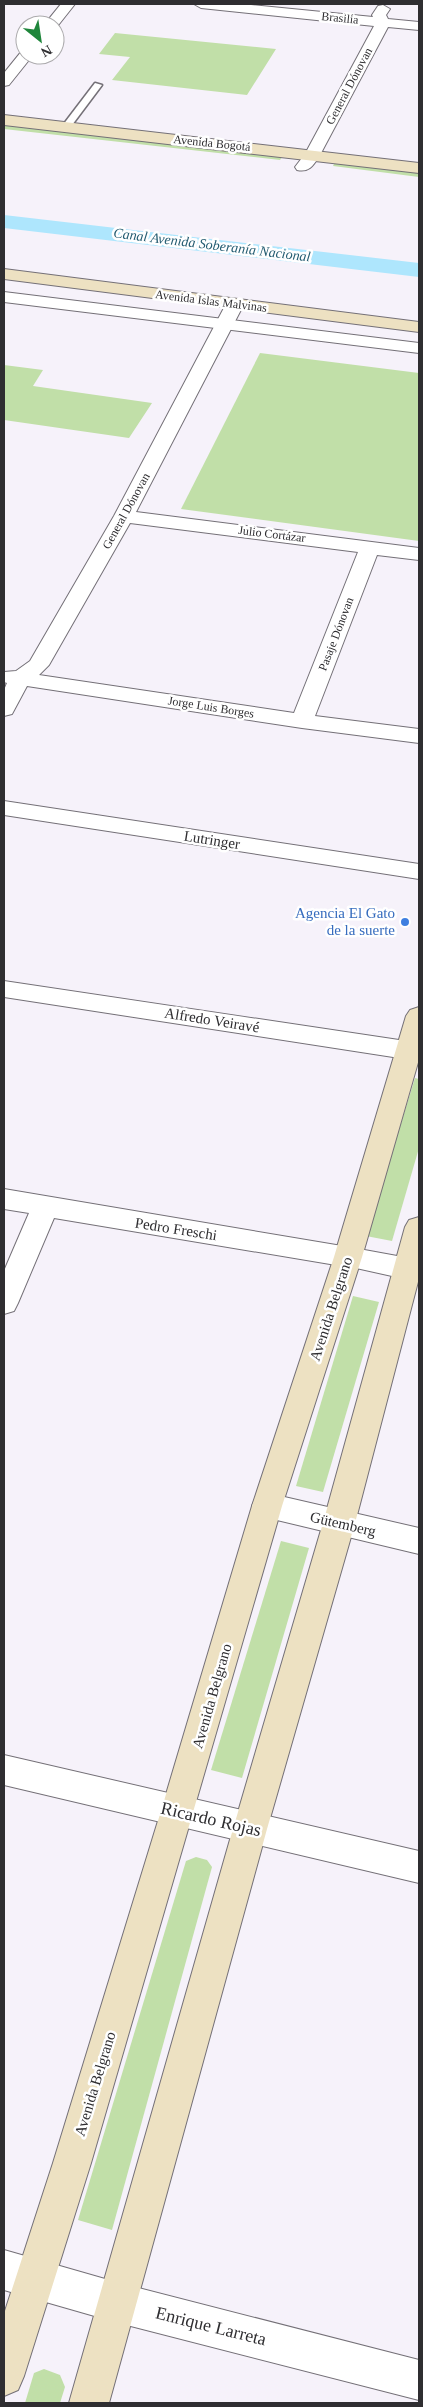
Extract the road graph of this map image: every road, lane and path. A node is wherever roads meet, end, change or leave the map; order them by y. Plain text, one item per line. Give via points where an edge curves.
1 (68, 4) edge
2 (201, 4) edge
3 (385, 4) edge
4 (59, 15) edge
5 (383, 22) junction
6 (419, 26) edge
7 (18, 65) edge
8 (4, 82) edge
9 (98, 85) dead end
10 (4, 120) edge
11 (66, 127) junction
12 (4, 135) edge
13 (308, 161) junction
14 (419, 168) edge
15 (419, 181) edge
16 (4, 274) edge
17 (4, 297) edge
18 (234, 304) junction
19 (224, 324) junction
20 (419, 327) edge
21 (419, 348) edge
22 (124, 516) junction
23 (370, 547) junction
24 (419, 554) edge
25 (12, 677) edge
26 (4, 709) edge
27 (302, 721) junction
28 (419, 736) edge
29 (4, 808) edge
30 (419, 872) edge
31 (4, 988) edge
32 (419, 1016) edge
33 (414, 1052) edge
34 (4, 1199) edge
35 (45, 1207) junction
36 (419, 1227) edge
37 (348, 1257) junction
38 (413, 1270) edge
39 (4, 1303) edge
40 (267, 1506) junction
41 (339, 1523) junction
42 (419, 1541) edge
43 (4, 1770) edge
44 (178, 1811) junction
45 (250, 1829) junction
46 (419, 1867) edge
47 (19, 2274) edge
48 (119, 2303) junction
49 (4, 2376) edge
50 (419, 2380) edge
51 (89, 2403) edge

1 - 4 street
2 - 5 street, Brasilia
3 - 5 street, General Dónovan via 380,15
5 - 6 street, Brasilia
5 - 13 street, General Dónovan
7 - 8 street
9 - 11 lane
10 - 11 main road, Avenida Bogotá
11 - 13 main road, Avenida Bogotá
12 - 13 main road, Avenida Bogotá
13 - 14 main road, Avenida Bogotá
13 - 15 main road, Avenida Bogotá
16 - 18 main road, Avenida Islas Malvinas
17 - 19 street, Avenida Islas Malvinas
18 - 19 street, General Dónovan
18 - 20 main road, Avenida Islas Malvinas
19 - 21 street, Avenida Islas Malvinas
19 - 22 street, General Dónovan
22 - 23 street, Julio Cortázar
22 - 25 street, General Dónovan via 38,664
23 - 24 street, Julio Cortázar
23 - 27 street, Pasaje Dónovan
25 - 26 street, General Dónovan
25 - 27 street, Jorge Luis Borges
27 - 28 street, Jorge Luis Borges
29 - 30 street, Lutringer
31 - 33 street, Alfredo Veiravé
32 - 33 main road, Avenida Belgrano
33 - 37 main road, Avenida Belgrano
34 - 35 street, Pedro Freschi
35 - 37 street, Pedro Freschi
35 - 39 street
36 - 38 main road
37 - 38 street, Pedro Freschi
37 - 40 main road, Avenida Belgrano
38 - 41 main road
40 - 41 street, Gütemberg
40 - 44 main road, Avenida Belgrano
41 - 42 street, Gütemberg
41 - 45 main road
43 - 44 street, Ricardo Rojas
44 - 45 street, Ricardo Rojas
44 - 47 main road, Avenida Belgrano
45 - 46 street, Ricardo Rojas
45 - 48 main road
47 - 48 street, Enrique Larreta
47 - 49 main road, Avenida Belgrano
48 - 50 street, Enrique Larreta
48 - 51 main road

